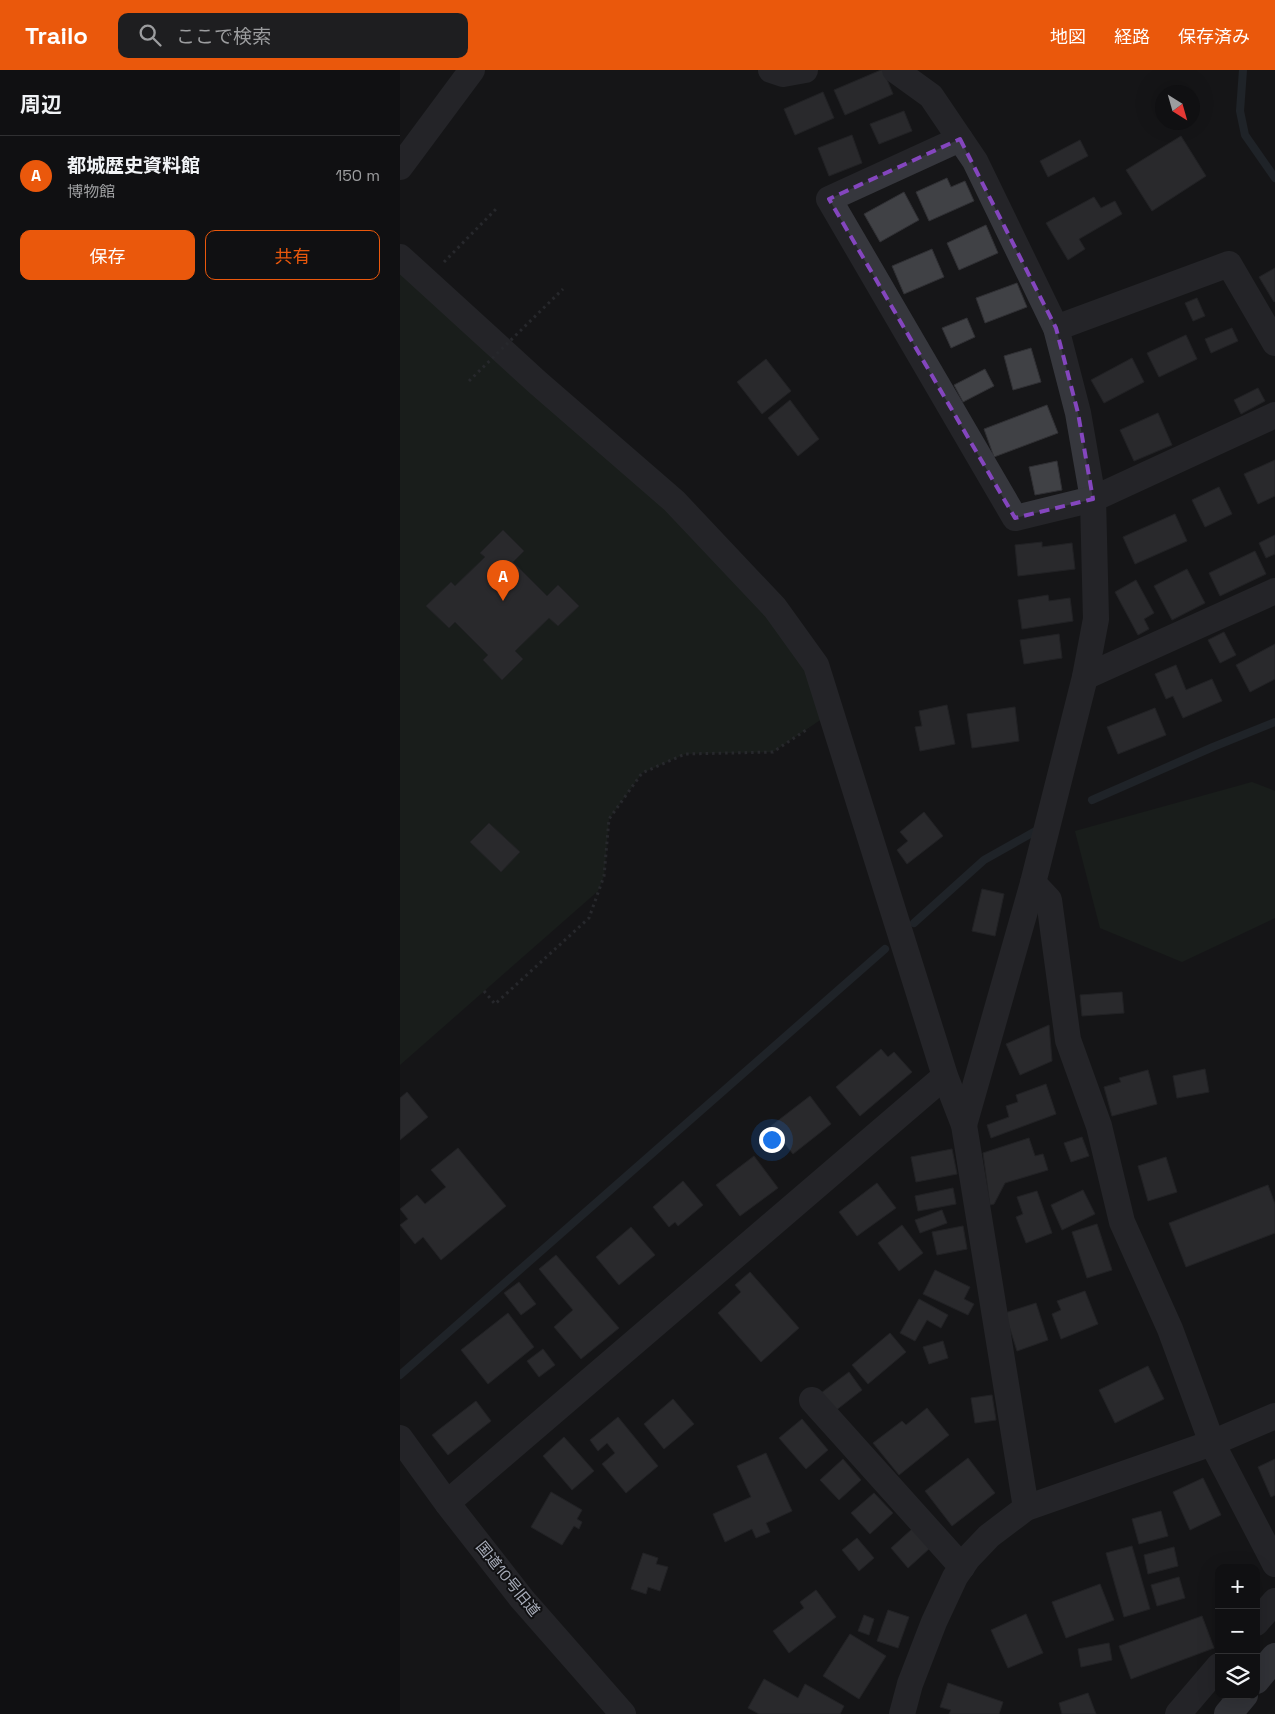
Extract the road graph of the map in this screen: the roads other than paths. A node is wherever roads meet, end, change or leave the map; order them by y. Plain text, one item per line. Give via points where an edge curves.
1 (472, 70) edge
2 (771, 70) edge
3 (805, 70) edge
4 (895, 70) edge
5 (960, 139) junction
6 (400, 166) edge
7 (400, 257) edge
8 (1056, 328) junction
9 (1275, 343) edge
10 (1275, 415) edge
11 (1093, 499) junction
12 (1275, 591) edge
13 (1085, 677) junction
14 (1033, 883) junction
15 (945, 1076) junction
16 (964, 1126) junction
17 (812, 1400) dead end
18 (1275, 1416) edge
19 (400, 1438) edge
20 (1212, 1443) junction
21 (447, 1503) junction
22 (1026, 1508) junction
23 (1275, 1564) edge
24 (962, 1567) junction
25 (1275, 1600) edge
26 (1260, 1617) edge
27 (1275, 1657) edge
28 (1215, 1671) edge
29 (1260, 1675) edge
30 (1241, 1699) edge
31 (623, 1714) edge
32 (902, 1714) edge
33 (1178, 1714) edge
34 (1228, 1714) edge

1 - 6 street
2 - 3 street via 783,74
4 - 5 street via 931,96
5 - 8 street via 975,161
5 - 11 street via 829,199 1015,518
7 - 15 street via 674,501 775,608 816,665
8 - 9 street via 1229,264
8 - 11 street via 1078,413
10 - 11 street
11 - 13 street via 1096,619
12 - 13 street
13 - 14 street
14 - 16 street
14 - 20 street via 1049,900 1068,1040 1099,1126 1122,1222 1170,1329
15 - 16 street
15 - 21 street
16 - 22 street
17 - 24 street
18 - 20 street
19 - 21 street, 国道10号旧道
20 - 22 street
20 - 23 street
21 - 31 street, 国道10号旧道 via 522,1599
22 - 24 street via 989,1536
24 - 32 street via 934,1622
25 - 26 street
27 - 29 main road
28 - 33 street
30 - 34 main road

